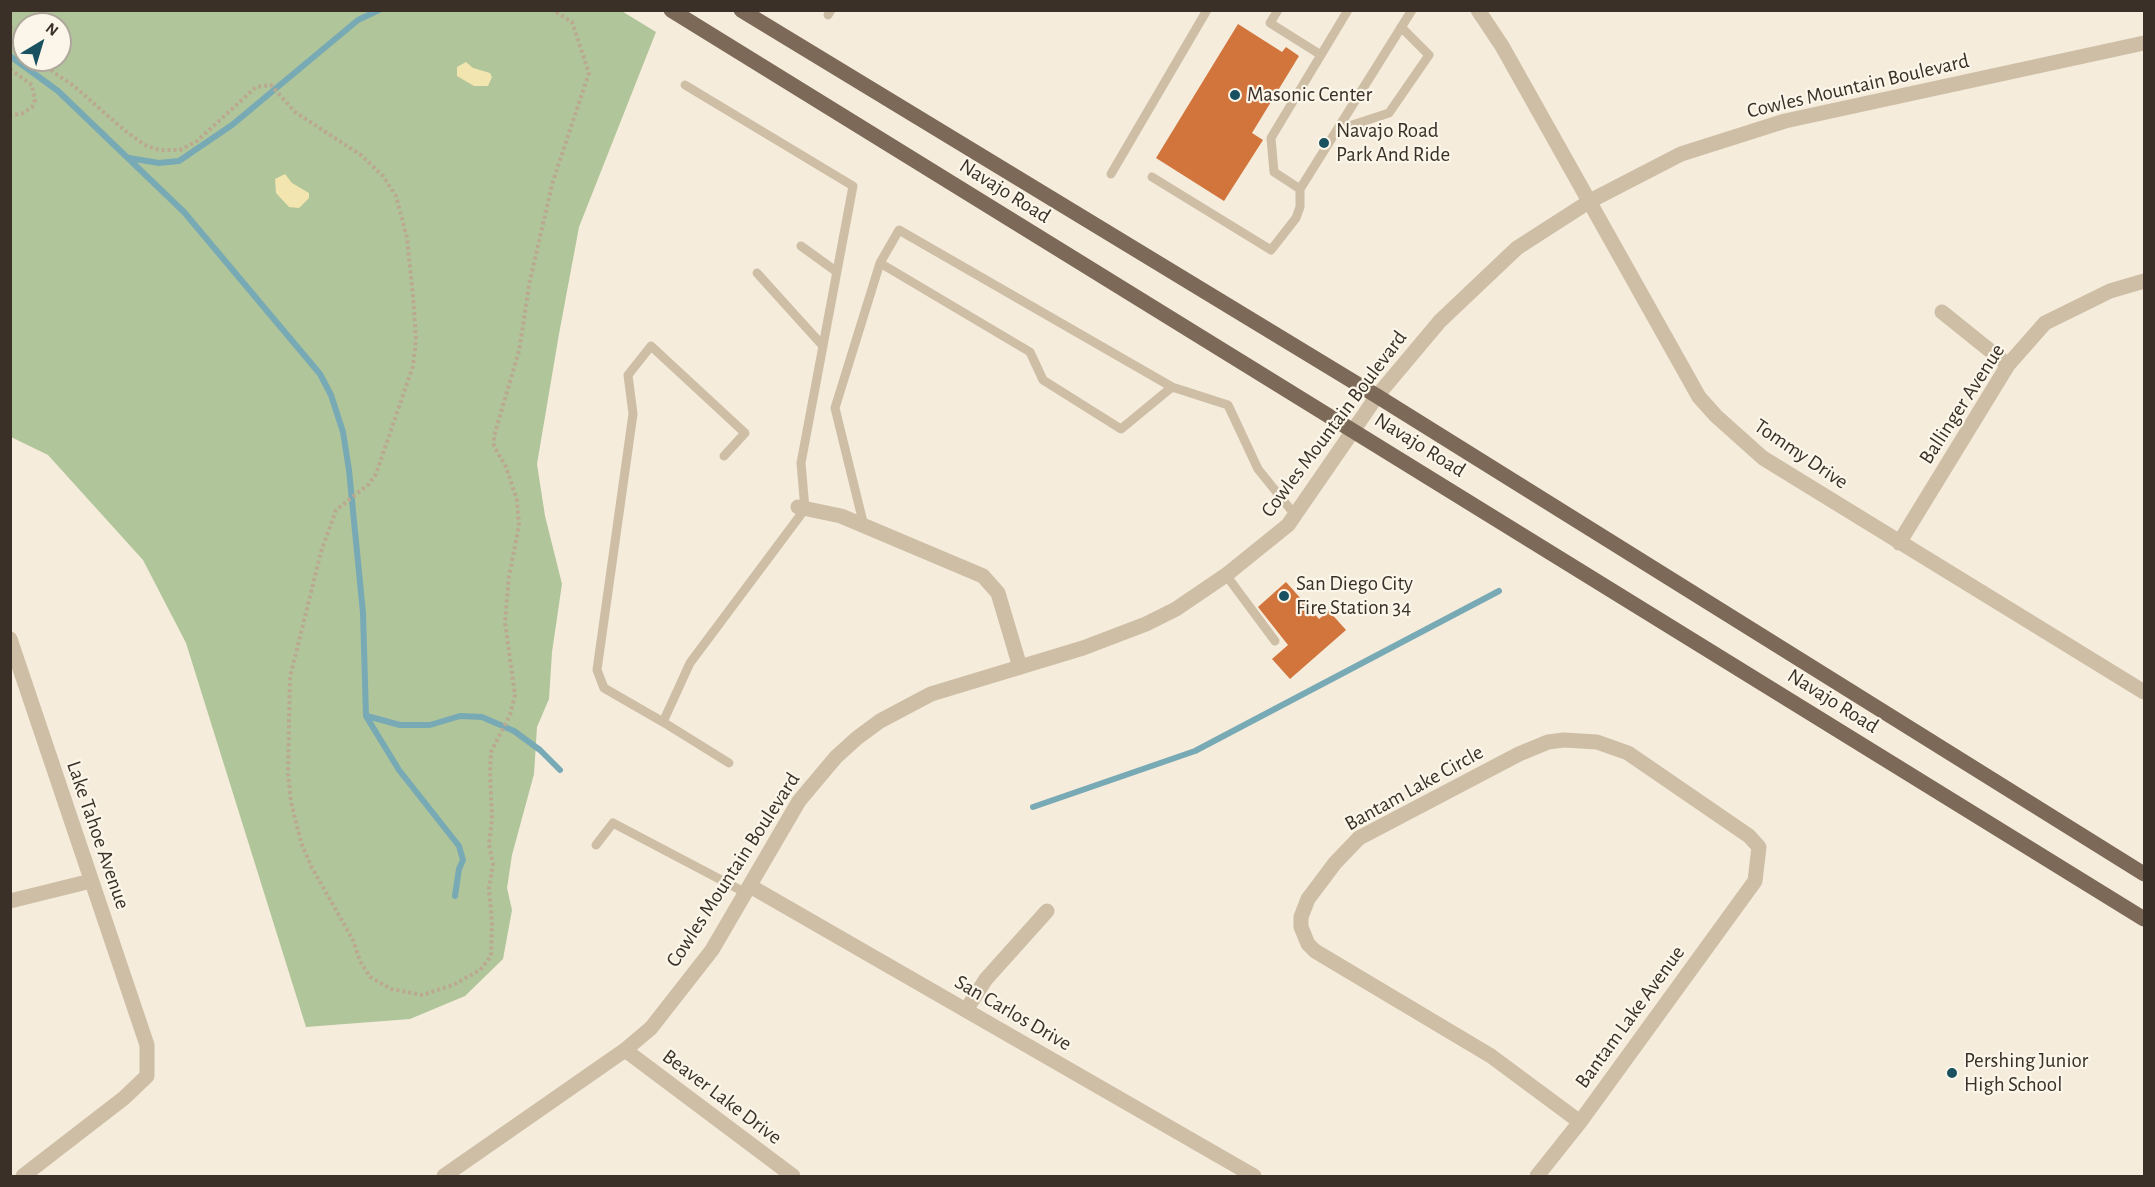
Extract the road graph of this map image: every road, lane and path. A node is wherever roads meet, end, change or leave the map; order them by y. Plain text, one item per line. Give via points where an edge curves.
1 (553, 10) edge
2 (671, 10) edge
3 (741, 10) edge
4 (1207, 10) edge
5 (1278, 10) edge
6 (1348, 10) edge
7 (1412, 10) edge
8 (1478, 10) edge
9 (1401, 27) junction
10 (2145, 43) edge
11 (1321, 55) junction
12 (10, 69) edge
13 (53, 72) edge
14 (685, 85) dead end
15 (10, 116) edge
16 (1337, 130) junction
17 (1111, 174) dead end
18 (1152, 177) dead end
19 (1300, 189) junction
20 (1590, 201) junction
21 (801, 246) dead end
22 (880, 263) junction
23 (837, 272) junction
24 (758, 273) dead end
25 (2145, 281) edge
26 (1942, 312) dead end
27 (823, 346) junction
28 (2008, 365) junction
29 (1172, 387) junction
30 (1377, 396) junction
31 (1355, 430) junction
32 (724, 456) dead end
33 (802, 508) junction
34 (1295, 515) junction
35 (864, 526) junction
36 (1899, 543) junction
37 (1226, 575) junction
38 (10, 639) edge
39 (1275, 641) dead end
40 (1020, 667) junction
41 (2145, 692) edge
42 (663, 722) junction
43 (729, 763) dead end
44 (596, 845) dead end
45 (2145, 874) edge
46 (92, 881) junction
47 (1755, 881) joint
48 (748, 890) junction
49 (10, 901) edge
50 (1047, 911) dead end
51 (2145, 919) edge
52 (966, 1010) junction
53 (625, 1050) junction
54 (1580, 1122) junction
55 (22, 1176) edge
56 (444, 1176) edge
57 (794, 1176) edge
58 (1254, 1176) edge
59 (1537, 1176) edge

1 - 13 path via 572,22 589,73 553,181 530,280 519,351 494,436 494,446 517,500 519,526 505,622 514,686 510,715 491,752 491,956 480,970 437,992 422,994 391,989 370,977 311,866 301,842 290,792 290,677 321,552 336,510 369,484 385,453 413,366 416,340 407,238 396,196 383,176 361,155 295,112 267,83 256,87 197,141 180,150 159,150 124,130
2 - 31 main road, Navajo Road
3 - 30 main road, Navajo Road
4 - 17 lane
5 - 11 lane via 1270,23
6 - 11 lane
7 - 9 lane
8 - 20 street, Tommy Drive
9 - 16 lane
9 - 16 lane via 1429,55 1389,112
10 - 20 street, Cowles Mountain Boulevard via 1785,121 1681,154
11 - 19 lane via 1270,138 1274,172
12 - 15 path via 32,85 35,100 23,113
14 - 23 lane via 853,186
16 - 19 lane
18 - 19 lane via 1271,250 1296,218
20 - 30 street, Cowles Mountain Boulevard via 1512,252 1440,321
20 - 36 street, Tommy Drive via 1700,397 1716,416 1763,458
21 - 23 lane
22 - 29 lane via 899,230
22 - 29 lane via 1030,352 1042,380 1121,429
22 - 35 lane via 835,408
23 - 27 lane
24 - 27 lane
25 - 28 street, Ballinger Avenue via 2110,291 2046,323
26 - 28 street
27 - 33 lane via 801,463
28 - 36 street, Ballinger Avenue
29 - 34 lane via 1228,405 1258,469
30 - 31 street, Cowles Mountain Boulevard
30 - 45 main road, Navajo Road
31 - 34 street, Cowles Mountain Boulevard
31 - 51 main road, Navajo Road
32 - 42 lane via 745,433 651,346 628,375 633,414 597,669 603,688
33 - 35 street via 841,516
33 - 42 lane via 690,663
34 - 37 street, Cowles Mountain Boulevard
35 - 40 street via 983,576 998,593
36 - 41 street, Tommy Drive
37 - 39 lane
37 - 40 street, Cowles Mountain Boulevard via 1176,609 1115,638
38 - 46 street, Lake Tahoe Avenue
40 - 48 street, Cowles Mountain Boulevard via 931,694 857,738 799,801
42 - 43 lane
44 - 48 lane via 613,824
46 - 49 street
46 - 55 street, Lake Tahoe Avenue via 147,1045 147,1076
47 - 54 street, Bantam Lake Avenue
47 - 54 street, Bantam Lake Circle via 1759,847 1749,836 1628,753 1597,742 1564,740 1519,754 1359,838 1335,862 1301,917 1304,936 1315,951 1491,1056
48 - 52 street, San Carlos Drive
48 - 53 street, Cowles Mountain Boulevard via 712,950 651,1028
50 - 52 street via 986,979
52 - 58 street, San Carlos Drive
53 - 56 street, Cowles Mountain Boulevard
53 - 57 street, Beaver Lake Drive
54 - 59 street, Bantam Lake Avenue

